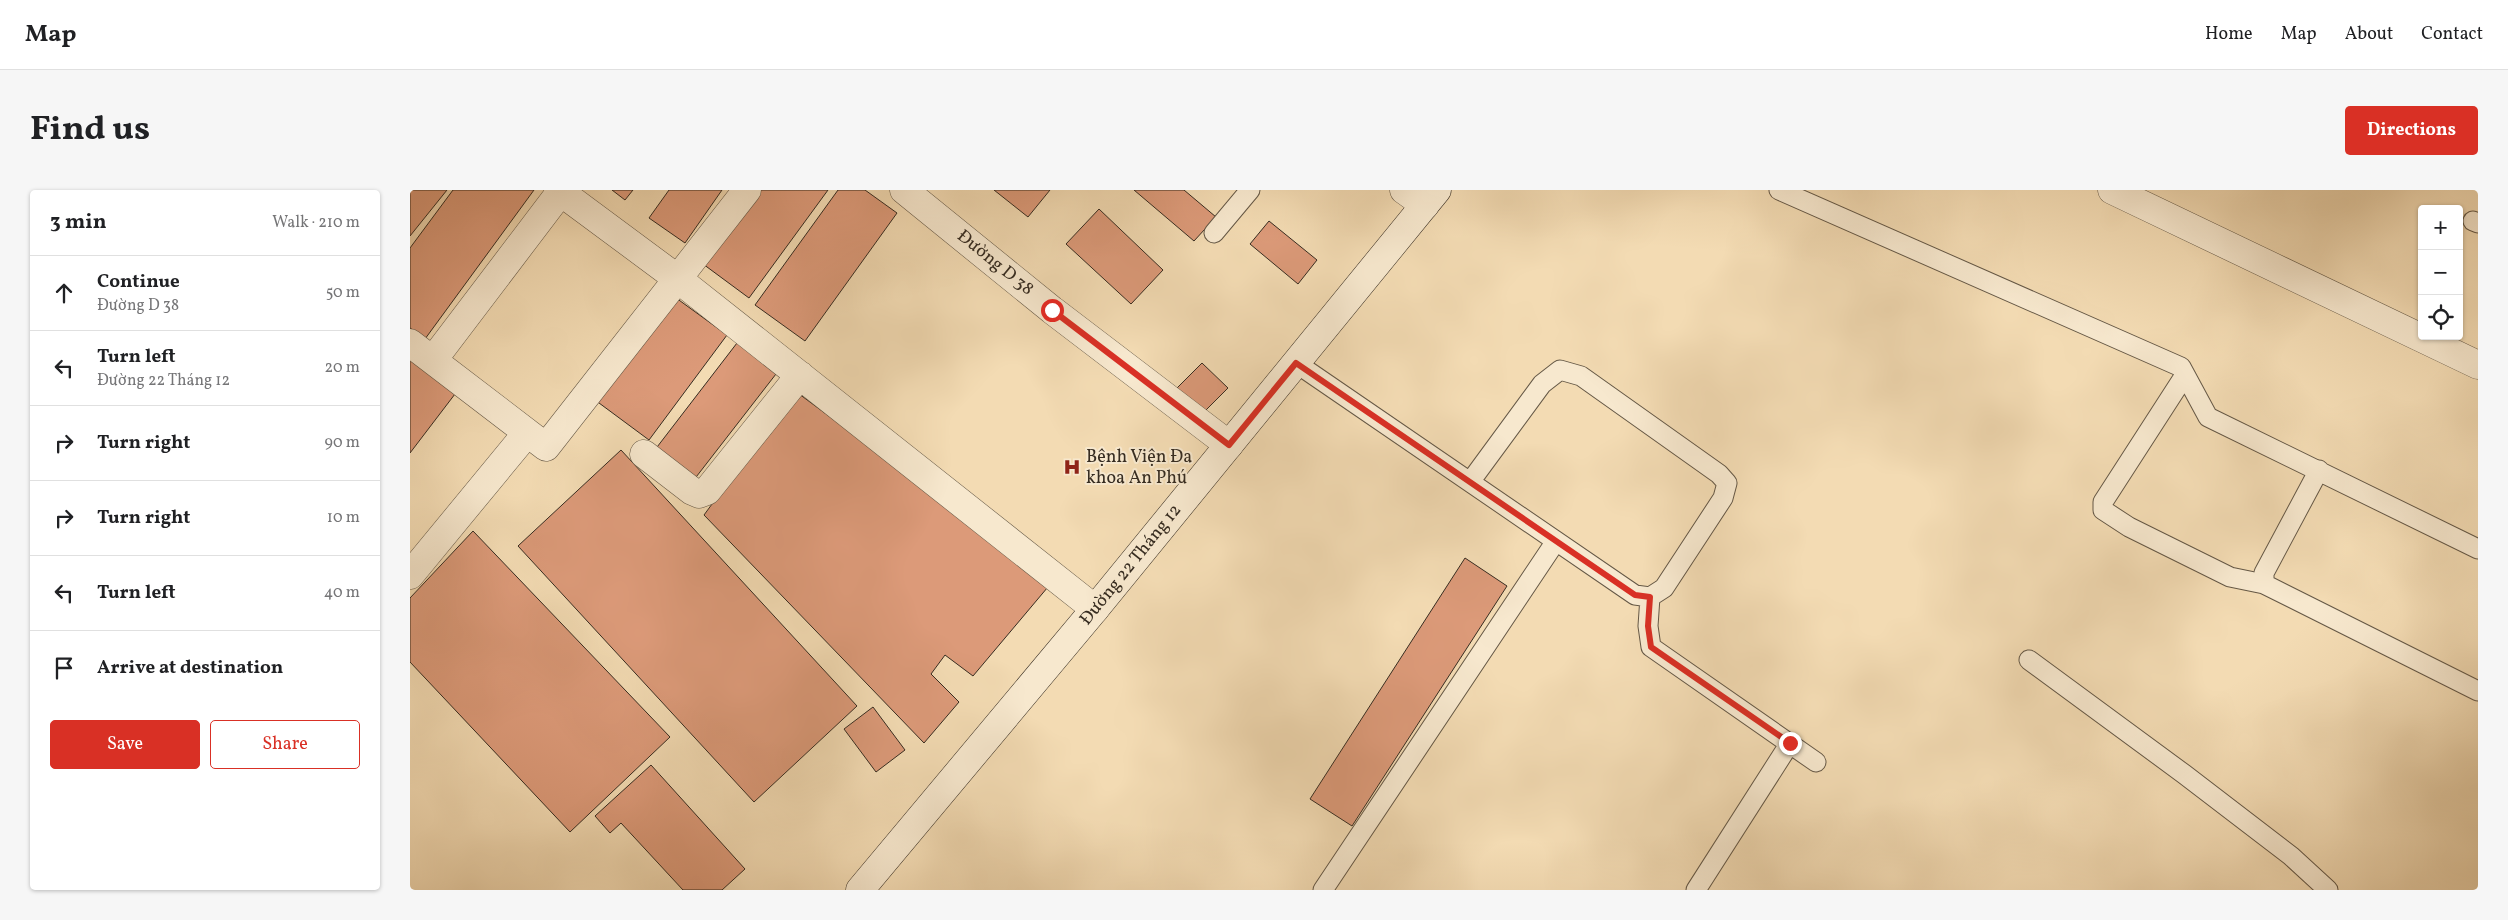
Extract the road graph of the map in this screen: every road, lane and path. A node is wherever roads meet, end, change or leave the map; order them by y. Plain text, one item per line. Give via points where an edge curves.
1 (747, 190) edge
2 (904, 190) edge
3 (1250, 190) edge
4 (1779, 190) edge
5 (2112, 190) edge
6 (560, 191) edge
7 (1422, 195) edge
8 (1214, 233) dead end
9 (678, 279) junction
10 (410, 343) edge
11 (433, 360) junction
12 (1296, 363) junction
13 (2478, 364) edge
14 (800, 375) junction
15 (2186, 375) junction
16 (528, 433) junction
17 (1229, 445) junction
18 (644, 454) dead end
19 (2319, 470) junction
20 (1470, 482) junction
21 (1556, 541) junction
22 (2478, 549) edge
23 (410, 575) edge
24 (2264, 584) junction
25 (1650, 597) junction
26 (1095, 609) junction
27 (2029, 660) dead end
28 (2478, 691) edge
29 (1790, 743) junction
30 (1816, 762) dead end
31 (860, 890) edge
32 (1324, 890) edge
33 (1696, 890) edge
34 (2328, 890) edge

1 - 9 street
2 - 17 street, Đường D 38 via 1052,310
3 - 8 lane
4 - 15 lane via 2181,367
5 - 13 street
6 - 9 street
6 - 11 street
7 - 12 street, Đường 22 Tháng 12
9 - 14 street
9 - 16 street via 546,447
10 - 11 street
11 - 16 street
12 - 17 street, Đường 22 Tháng 12
12 - 20 lane
14 - 18 street via 707,491 699,494 692,491
14 - 26 street
15 - 19 lane via 2208,417
15 - 24 lane via 2103,502 2103,510 2128,527 2230,577
16 - 23 street
17 - 26 street, Đường 22 Tháng 12
19 - 22 lane
19 - 24 lane via 2264,573
20 - 21 lane
20 - 25 lane via 1542,384 1560,370 1581,376 1719,474 1727,483 1724,498 1664,588
21 - 25 lane via 1635,595
21 - 32 lane
24 - 28 lane
25 - 29 lane via 1648,626 1651,647
26 - 31 street, Đường 22 Tháng 12
27 - 34 lane via 2200,785 2291,856
29 - 30 lane
29 - 33 lane

